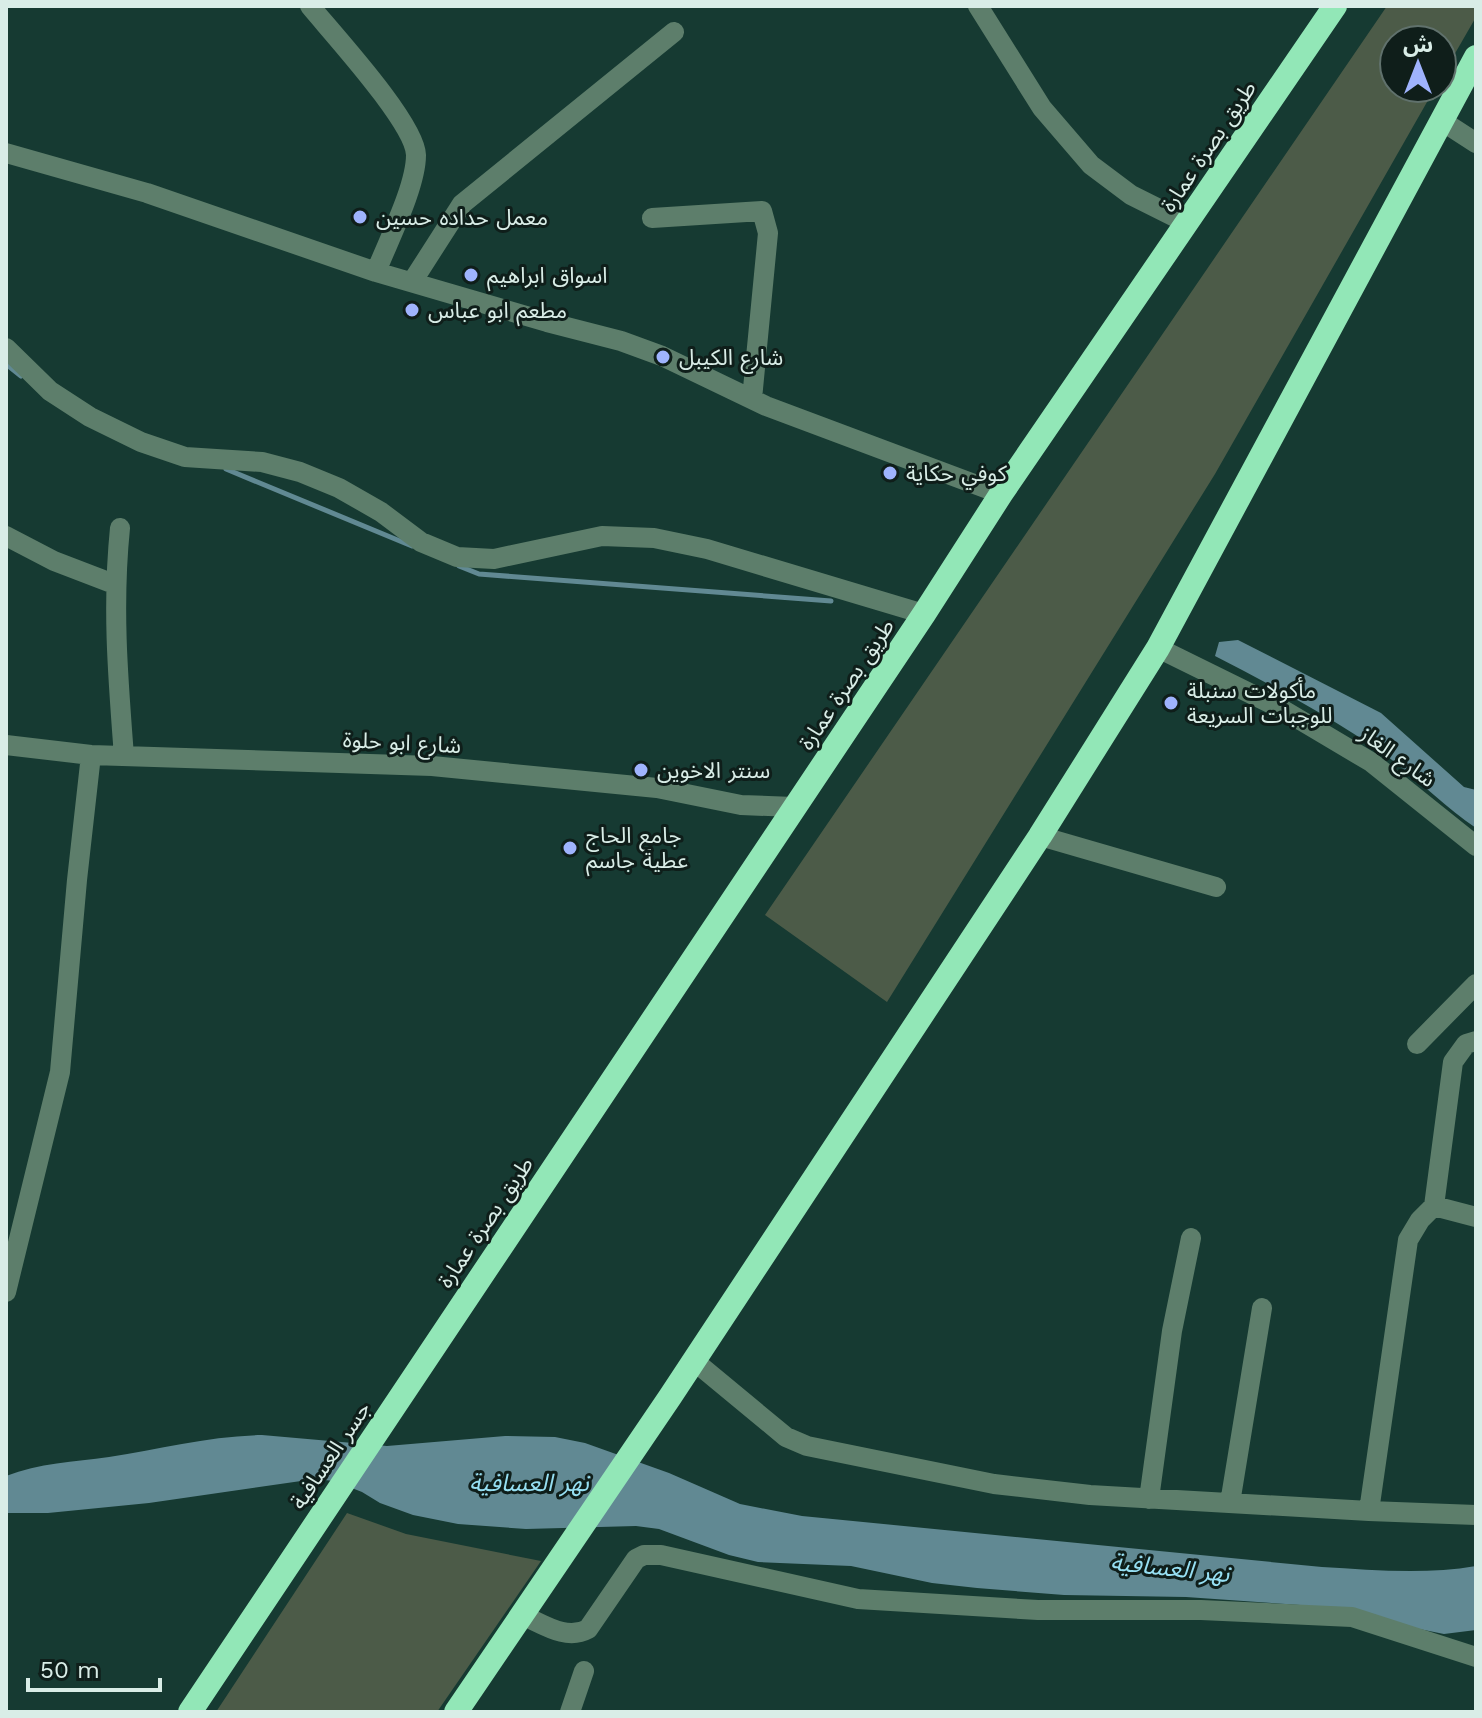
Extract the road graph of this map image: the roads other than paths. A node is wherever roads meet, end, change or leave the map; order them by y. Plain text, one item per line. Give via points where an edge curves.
1 (310, 6) edge
2 (978, 6) edge
3 (1335, 6) edge
4 (674, 32) dead end
5 (1476, 57) edge
6 (1442, 121) junction
7 (1476, 143) edge
8 (6, 153) edge
9 (652, 218) dead end
10 (1187, 223) junction
11 (376, 272) junction
12 (412, 282) junction
13 (6, 348) edge
14 (752, 399) junction
15 (1001, 494) junction
16 (120, 528) dead end
17 (6, 536) edge
18 (114, 584) junction
19 (924, 614) junction
20 (1158, 648) junction
21 (6, 745) edge
22 (91, 755) junction
23 (124, 756) junction
24 (794, 807) junction
25 (1040, 836) junction
26 (1476, 846) edge
27 (1216, 887) dead end
28 (1476, 984) edge
29 (1476, 1041) edge
30 (1417, 1044) dead end
31 (1434, 1206) junction
32 (1476, 1217) edge
33 (1191, 1238) dead end
34 (6, 1292) edge
35 (1262, 1308) dead end
36 (693, 1360) junction
37 (403, 1393) joint
38 (1149, 1499) junction
39 (1230, 1503) junction
40 (1369, 1511) junction
41 (1476, 1515) edge
42 (522, 1615) junction
43 (1476, 1657) edge
44 (584, 1671) dead end
45 (190, 1712) edge
46 (456, 1712) edge
47 (570, 1712) edge

1 - 11 street via 390,105 416,154 411,183
2 - 10 street via 1042,108 1091,165 1131,195
3 - 10 highway, طريق بصرة عمارة
4 - 12 street via 462,204
5 - 6 highway
6 - 7 street
6 - 20 highway
8 - 11 street via 147,193
9 - 14 street via 762,211 768,233
10 - 15 highway, طريق بصرة عمارة
11 - 12 street
12 - 14 street via 621,341
13 - 19 street via 50,391 141,442 185,457 262,462 300,472 339,488 421,542 457,557 494,559 602,536 654,538
14 - 15 street
15 - 19 highway, طريق بصرة عمارة
16 - 18 street
17 - 18 street
18 - 23 street
19 - 24 highway, طريق بصرة عمارة
20 - 25 highway
20 - 26 street, شارع الغاز via 1280,708 1371,762
21 - 22 street, شارع ابو حلوة
22 - 23 street, شارع ابو حلوة
22 - 34 street via 60,1072
23 - 24 street, شارع ابو حلوة via 432,766
24 - 37 highway, طريق بصرة عمارة
25 - 27 street
25 - 36 highway
28 - 30 street
29 - 31 street via 1466,1044 1453,1062
31 - 32 street
31 - 40 street via 1408,1240
33 - 38 street
35 - 39 street
36 - 38 street via 786,1437 807,1446 994,1484
36 - 42 highway
37 - 45 highway, جسر العسافية
38 - 39 street
39 - 40 street
40 - 41 street
42 - 43 street via 568,1635 578,1634 588,1629 636,1559 661,1555 858,1599 1038,1610 1352,1617
42 - 46 highway
44 - 47 street

